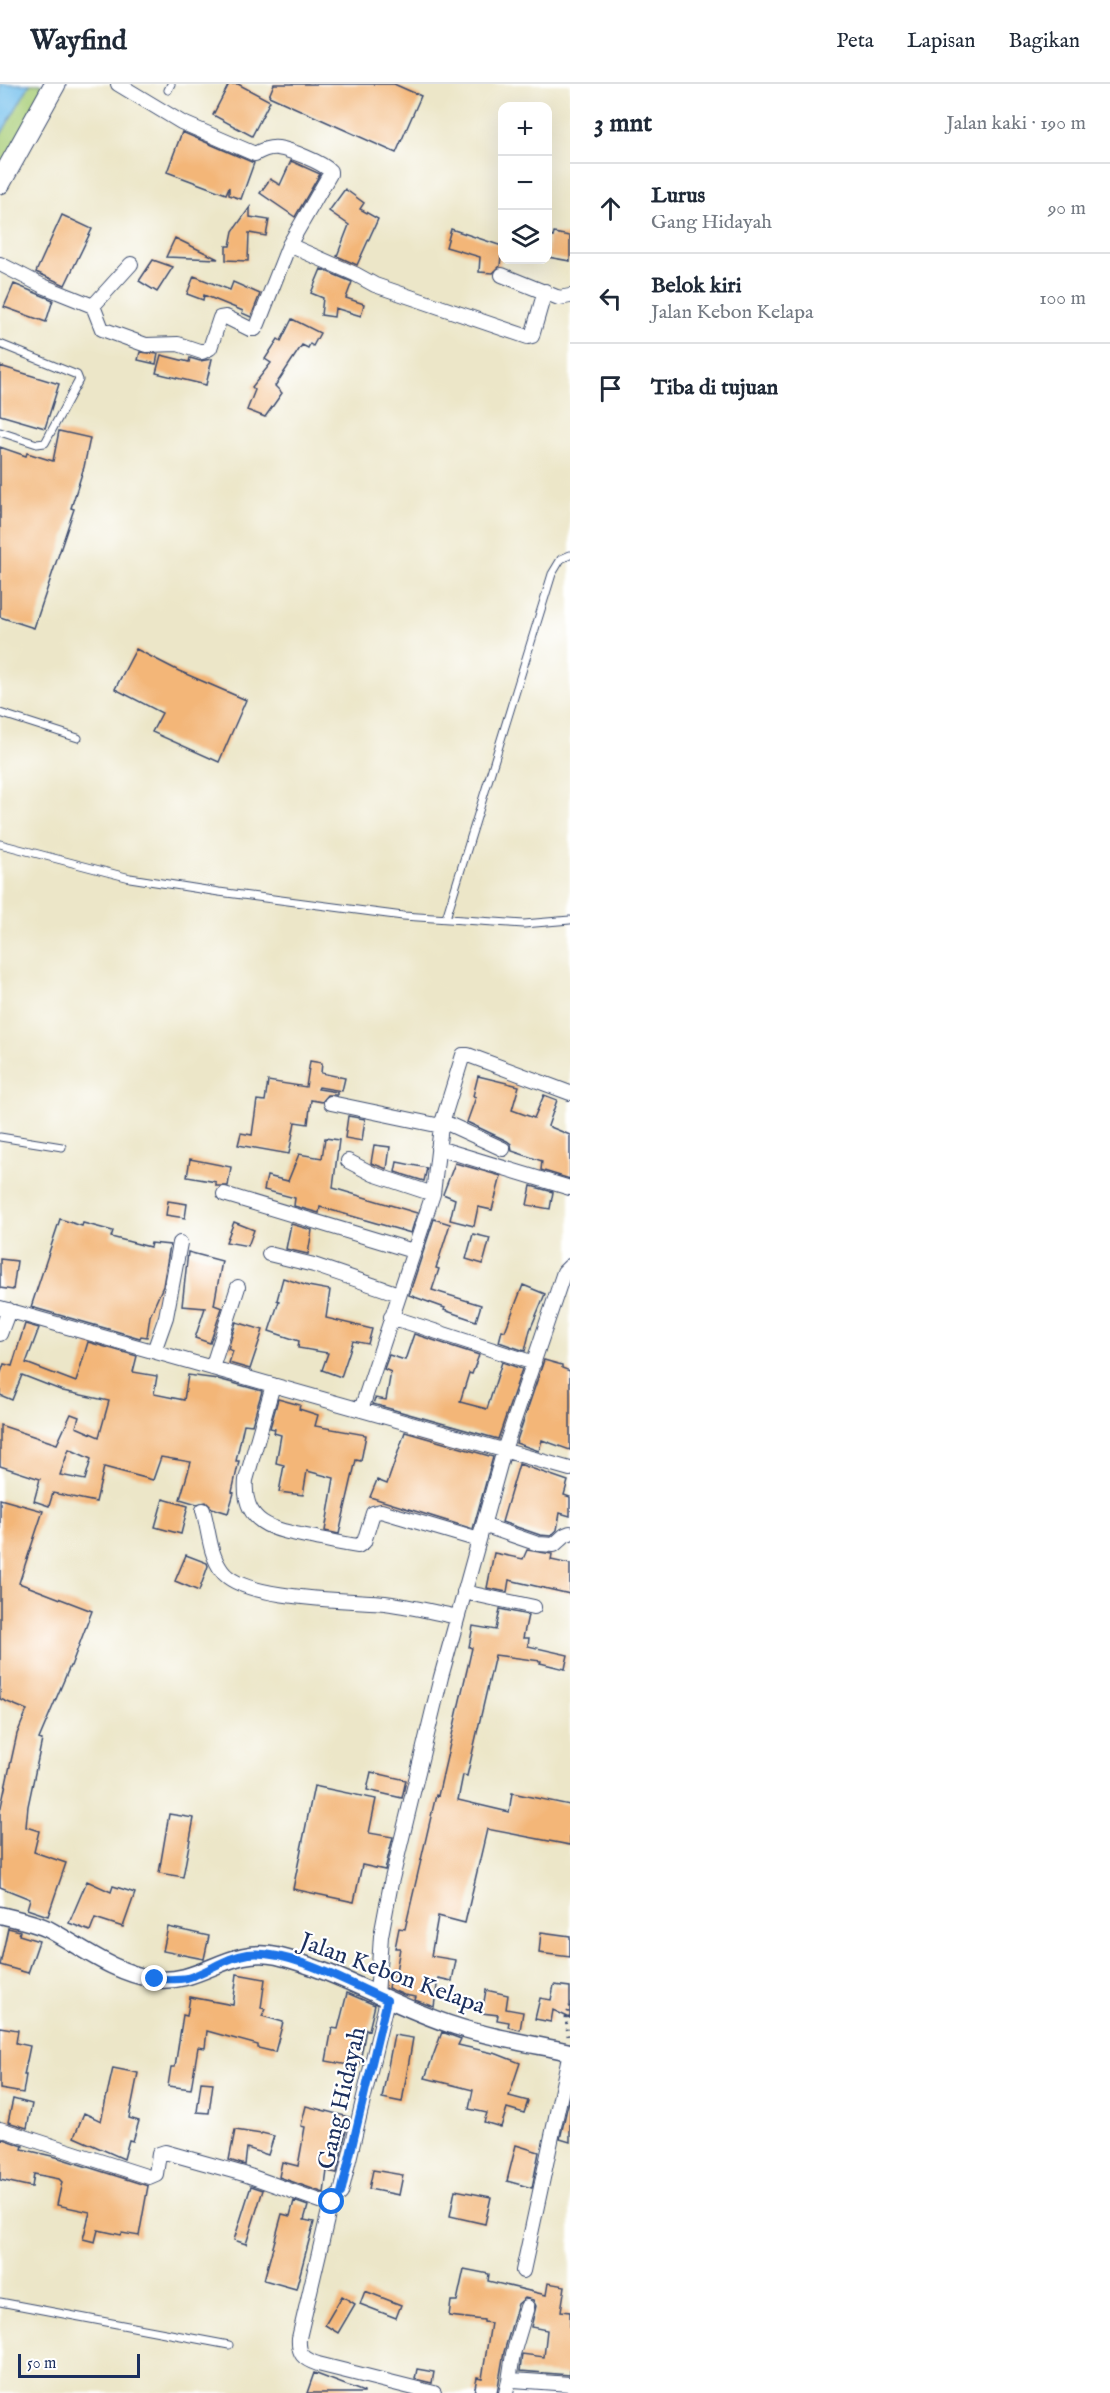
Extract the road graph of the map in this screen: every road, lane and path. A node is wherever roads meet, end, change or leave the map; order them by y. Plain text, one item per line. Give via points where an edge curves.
1 (55, 84) edge
2 (118, 84) edge
3 (0, 183) edge
4 (289, 245) junction
5 (0, 264) edge
6 (131, 264) dead end
7 (502, 275) dead end
8 (544, 291) junction
9 (570, 296) edge
10 (93, 306) junction
11 (0, 344) edge
12 (0, 432) edge
13 (570, 555) edge
14 (0, 713) edge
15 (78, 738) dead end
16 (0, 844) edge
17 (446, 918) junction
18 (570, 920) edge
19 (570, 1093) edge
20 (331, 1103) dead end
21 (441, 1124) junction
22 (0, 1137) edge
23 (62, 1147) dead end
24 (438, 1148) junction
25 (503, 1149) dead end
26 (348, 1161) dead end
27 (570, 1188) edge
28 (224, 1194) dead end
29 (433, 1194) junction
30 (180, 1243) dead end
31 (413, 1251) junction
32 (269, 1254) dead end
33 (570, 1266) edge
34 (238, 1287) dead end
35 (399, 1294) junction
36 (4, 1309) edge
37 (392, 1317) junction
38 (0, 1334) edge
39 (154, 1352) junction
40 (534, 1363) junction
41 (212, 1368) junction
42 (273, 1385) junction
43 (361, 1410) junction
44 (504, 1450) junction
45 (570, 1469) edge
46 (203, 1510) dead end
47 (483, 1525) junction
48 (570, 1533) edge
49 (479, 1540) junction
50 (465, 1592) junction
51 (534, 1607) dead end
52 (457, 1617) junction
53 (0, 1915) edge
54 (382, 1998) junction
55 (570, 2006) edge
56 (570, 2052) edge
57 (0, 2129) edge
58 (332, 2202) junction
59 (523, 2271) dead end
60 (0, 2302) edge
61 (527, 2307) dead end
62 (229, 2345) dead end
63 (570, 2384) edge
64 (508, 2387) edge
65 (434, 2393) edge

1 - 3 main road
2 - 4 street via 181,122 239,148 255,154 276,147 328,168 330,174
4 - 8 street via 375,285 528,337 535,329
4 - 10 street via 255,329 220,318 207,352 178,344 146,345 116,335 102,329
5 - 10 street
6 - 10 street
7 - 8 street
8 - 9 street via 559,298
11 - 12 lane via 77,375 79,380 45,443
13 - 17 lane via 561,559 552,574
14 - 15 lane
16 - 17 lane via 130,878 403,916
17 - 18 lane via 524,924
19 - 21 street via 465,1055
20 - 21 street
21 - 24 street
21 - 25 street
22 - 23 lane
24 - 27 street
24 - 29 street
26 - 29 street via 373,1174
28 - 31 street
29 - 31 street
30 - 39 street via 166,1317
31 - 35 street
32 - 35 street
33 - 40 street, Gang Hidayah via 564,1272
34 - 41 street
35 - 37 street
36 - 38 street
36 - 39 street
37 - 40 street
37 - 43 street
39 - 41 street
40 - 44 street, Gang Hidayah
41 - 42 street
42 - 43 street
42 - 49 street via 246,1480 248,1505 260,1521 289,1532 358,1546 364,1542 373,1512 381,1511
43 - 44 street
44 - 45 street
44 - 47 street, Gang Hidayah
46 - 52 street via 213,1553 222,1571 231,1581 245,1587 388,1604
47 - 48 street via 538,1544 554,1545
47 - 49 street, Gang Hidayah
49 - 50 street, Gang Hidayah
50 - 51 street
50 - 52 street, Gang Hidayah
52 - 54 street, Gang Hidayah via 391,1883 381,1936
53 - 54 street, Jalan Kebon Kelapa via 46,1928 107,1965 155,1979 186,1978 248,1954 276,1956 330,1974
54 - 56 street, Jalan Kebon Kelapa via 455,2026
54 - 58 street, Gang Hidayah via 341,2193
55 - 56 path via 566,2018
56 - 59 street
57 - 58 street via 149,2177 156,2174 159,2154 165,2152
58 - 65 street, Gang Hidayah via 298,2348 307,2360 318,2364
60 - 62 lane
61 - 64 street
63 - 64 street via 513,2380

